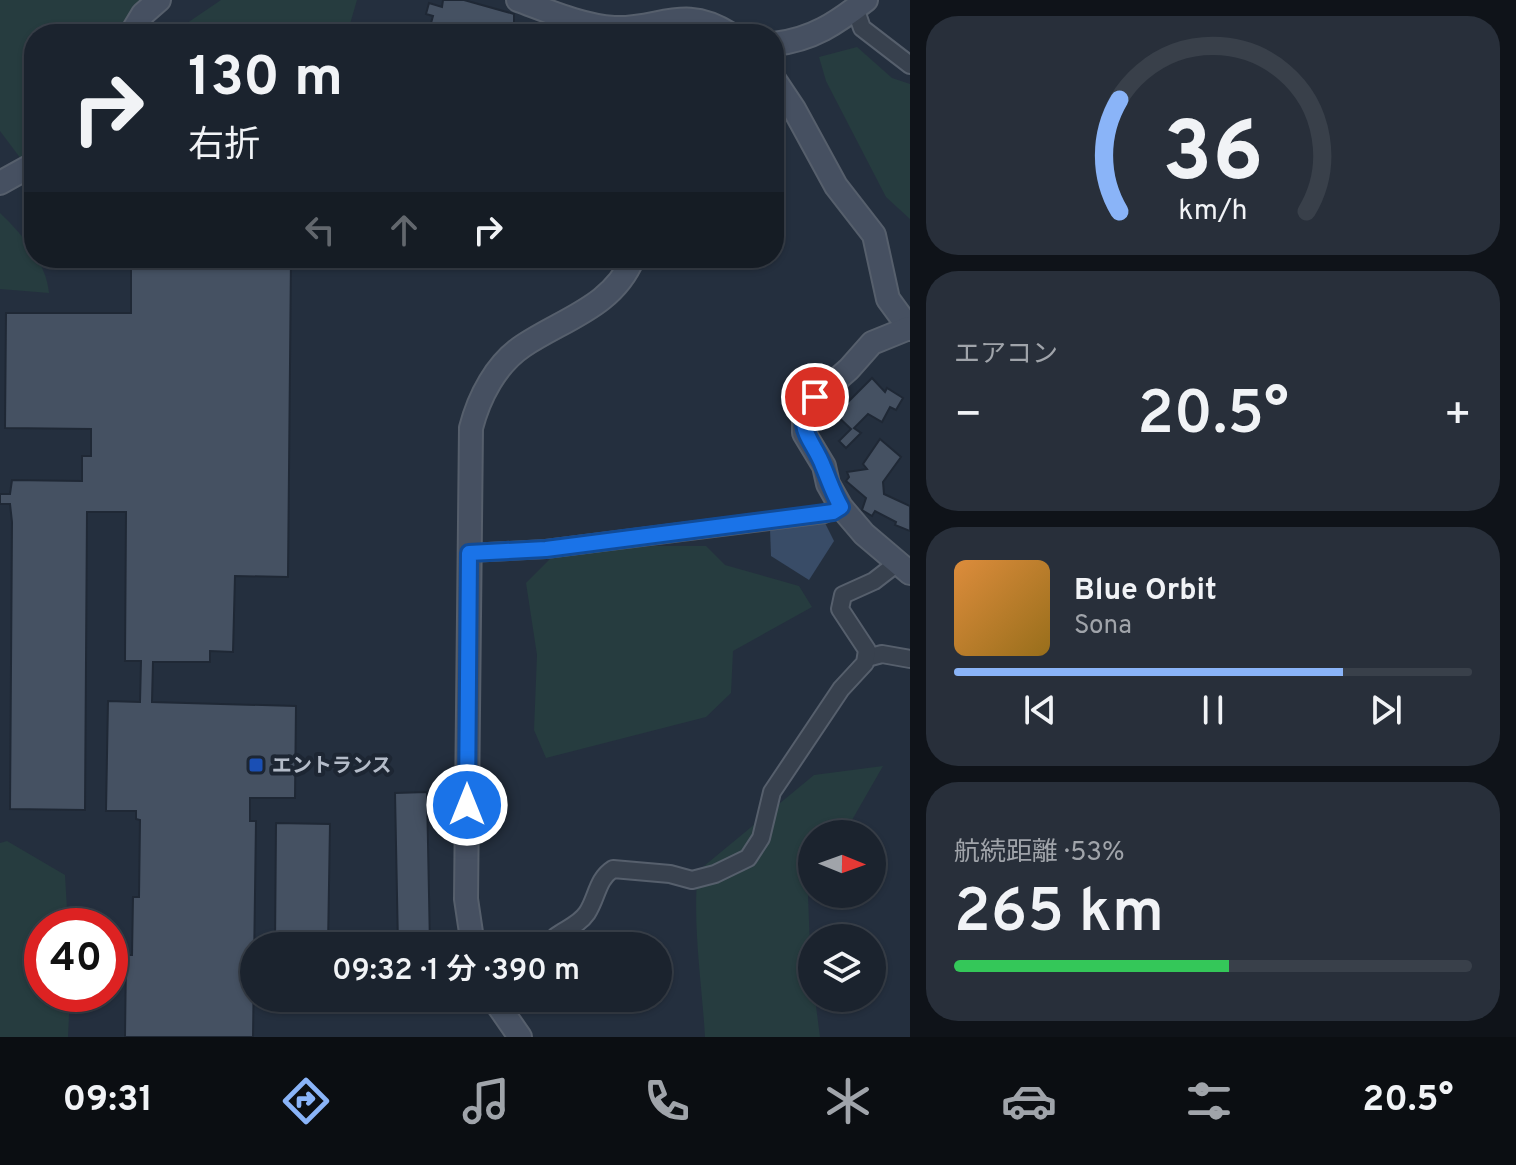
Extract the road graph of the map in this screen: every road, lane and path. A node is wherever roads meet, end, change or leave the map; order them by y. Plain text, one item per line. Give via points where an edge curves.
1 (159, 0) edge
2 (518, 0) edge
3 (861, 4) edge
4 (137, 24) edge
5 (592, 24) edge
6 (642, 24) edge
7 (705, 24) edge
8 (784, 42) edge
9 (910, 65) edge
10 (784, 94) edge
11 (24, 170) edge
12 (0, 183) edge
13 (627, 268) edge
14 (909, 329) edge
15 (841, 507) junction
16 (469, 553) junction
17 (903, 569) edge
18 (867, 658) junction
19 (910, 659) edge
20 (471, 932) edge
21 (559, 932) edge
22 (504, 1012) edge
23 (520, 1037) edge

1 - 4 street
2 - 5 street
3 - 8 street via 810,37
3 - 9 street via 862,28
6 - 7 street via 675,19
10 - 14 street via 836,186 874,235 888,299
11 - 12 street
13 - 16 street via 594,306 521,347 487,387 471,428
14 - 15 street via 872,343 805,412 804,433
15 - 16 street via 824,514 546,549
15 - 17 street
16 - 20 street via 466,899
17 - 18 street via 843,595 840,609
18 - 19 street via 882,654
18 - 21 street via 772,792 761,838 748,858 692,880 613,869 603,877 582,919
22 - 23 street

